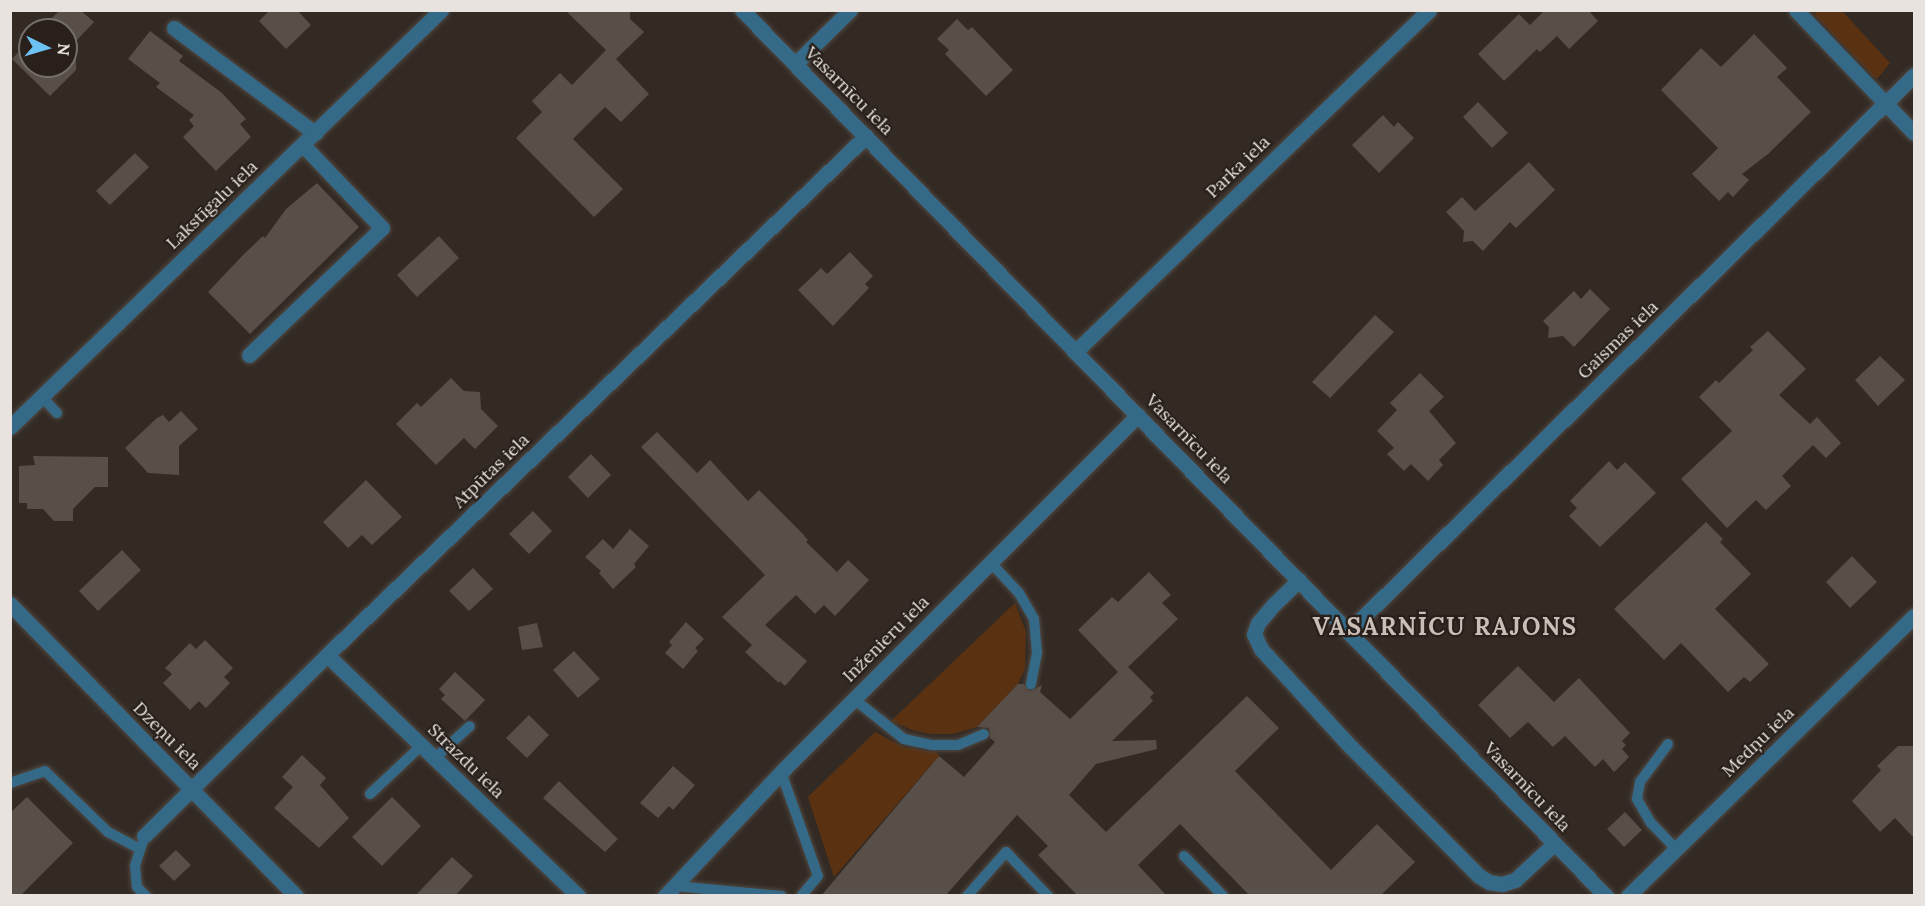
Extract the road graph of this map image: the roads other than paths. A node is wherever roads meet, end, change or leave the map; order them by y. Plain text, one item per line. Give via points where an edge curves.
1 (441, 10) edge
2 (742, 10) edge
3 (850, 10) edge
4 (1429, 10) edge
5 (1796, 10) edge
6 (174, 28) dead end
7 (795, 64) junction
8 (1914, 75) edge
9 (1887, 104) junction
10 (315, 133) junction
11 (1914, 133) edge
12 (866, 136) junction
13 (303, 145) junction
14 (1075, 352) junction
15 (249, 355) dead end
16 (42, 397) junction
17 (57, 413) dead end
18 (1138, 415) junction
19 (10, 427) edge
20 (990, 562) junction
21 (1299, 580) junction
22 (10, 604) edge
23 (1914, 616) edge
24 (1348, 632) junction
25 (327, 655) junction
26 (1030, 684) dead end
27 (854, 699) junction
28 (470, 726) dead end
29 (984, 734) dead end
30 (1668, 744) dead end
31 (422, 745) junction
32 (435, 758) junction
33 (782, 772) junction
34 (10, 783) edge
35 (192, 789) junction
36 (370, 794) dead end
37 (142, 843) junction
38 (1555, 843) junction
39 (1676, 849) junction
40 (1184, 856) dead end
41 (137, 887) junction
42 (669, 890) edge
43 (128, 896) edge
44 (147, 896) edge
45 (296, 896) edge
46 (578, 896) edge
47 (782, 896) edge
48 (801, 896) edge
49 (967, 896) edge
50 (1048, 896) edge
51 (1223, 896) edge
52 (1606, 896) edge
53 (1628, 896) edge

1 - 10 street, Lakstīgalu iela
2 - 7 street, Vasarnīcu iela
3 - 7 street
4 - 14 street, Parka iela
5 - 9 street
6 - 10 street
7 - 12 street, Vasarnīcu iela
8 - 9 street, Gaismas iela
9 - 11 street
9 - 24 street, Gaismas iela
10 - 13 street, Lakstīgalu iela
12 - 14 street, Vasarnīcu iela
12 - 25 street, Atpūtas iela
13 - 15 street via 382,228
13 - 16 street, Lakstīgalu iela
14 - 18 street, Vasarnīcu iela
16 - 17 lane
16 - 19 street, Lakstīgalu iela
18 - 20 street, Inženieru iela
18 - 21 street, Vasarnīcu iela
20 - 26 lane via 1019,593 1034,619 1037,653
20 - 27 street, Inženieru iela
21 - 24 street, Vasarnīcu iela
21 - 38 street via 1258,623 1254,634 1261,649 1350,746 1489,882 1515,880
22 - 35 street, Dzeņu iela
23 - 39 street, Medņu iela
24 - 38 street, Vasarnīcu iela
25 - 31 street, Strazdu iela
25 - 35 street, Atpūtas iela
27 - 29 lane via 904,739 958,745
27 - 33 street, Inženieru iela
28 - 32 lane
30 - 39 lane via 1640,782 1637,799 1651,823
31 - 32 street, Strazdu iela
31 - 36 lane
32 - 46 street, Strazdu iela
33 - 42 street, Inženieru iela
33 - 48 lane via 818,876
34 - 37 lane via 45,771 108,832
35 - 37 street, Atpūtas iela
35 - 45 street, Dzeņu iela
37 - 41 lane via 135,865
38 - 52 street, Vasarnīcu iela
39 - 53 street, Medņu iela
40 - 51 lane
41 - 43 lane
41 - 44 lane
42 - 47 lane
49 - 50 lane via 1006,852

